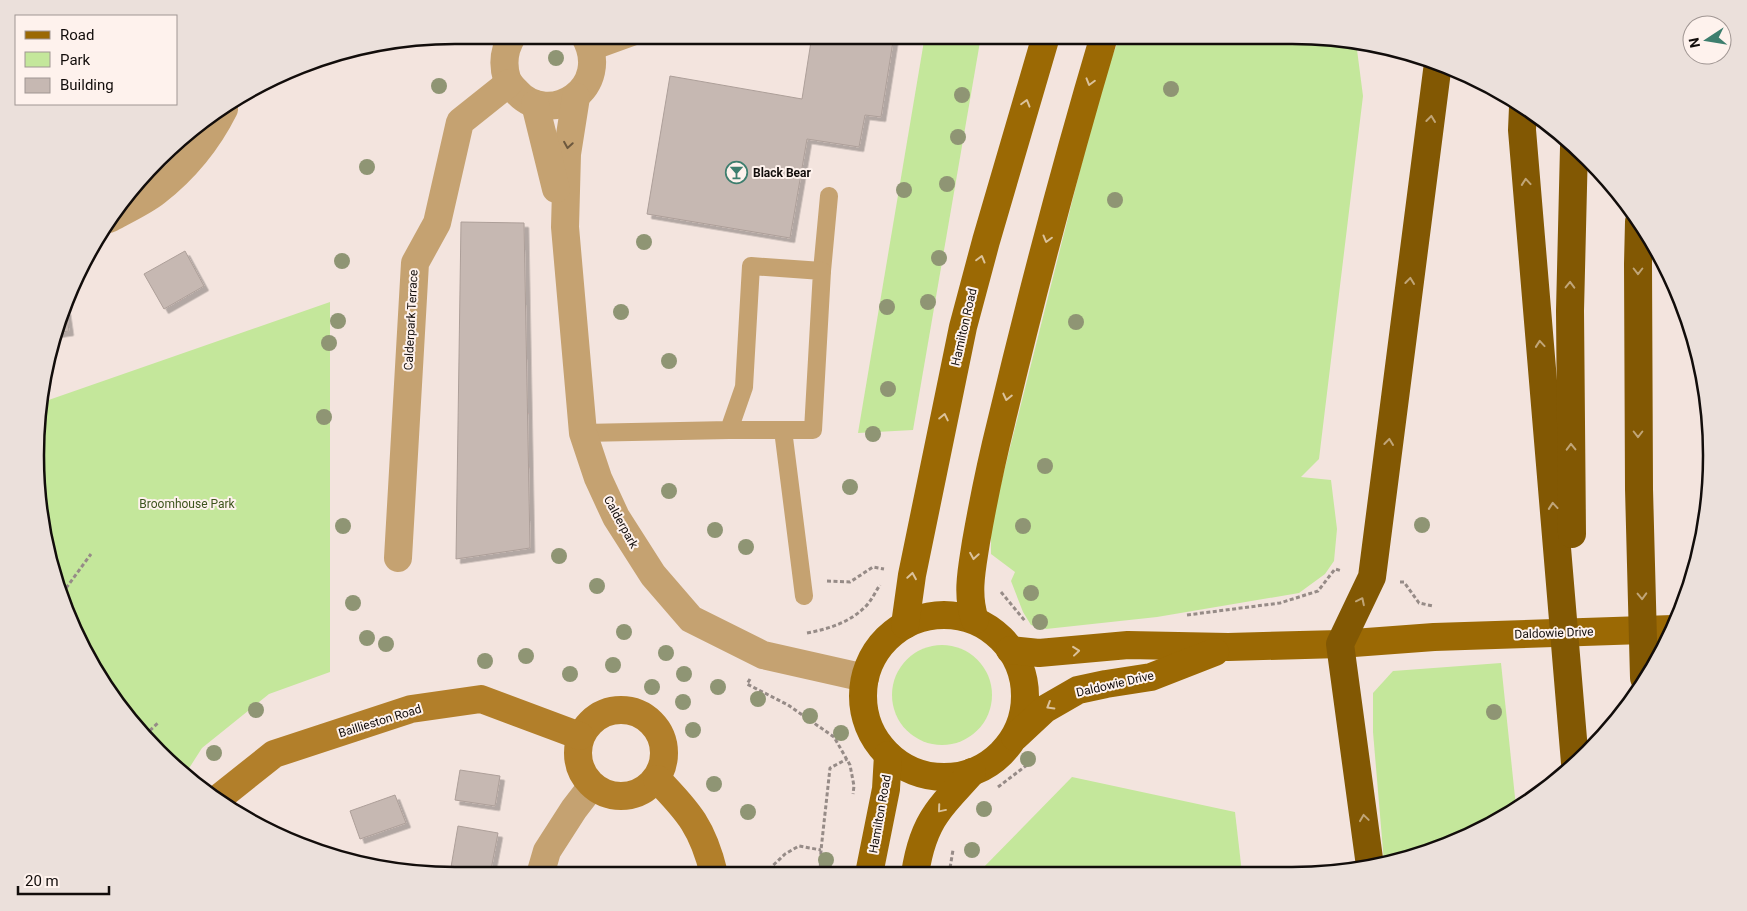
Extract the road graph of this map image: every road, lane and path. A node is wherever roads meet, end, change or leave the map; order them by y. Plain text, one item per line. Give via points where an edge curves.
1 (506, 44) edge
2 (588, 44) edge
3 (1044, 44) edge
4 (1102, 44) edge
5 (1437, 71) edge
6 (509, 83) junction
7 (576, 97) junction
8 (535, 104) junction
9 (1523, 115) edge
10 (220, 118) edge
11 (1574, 156) edge
12 (829, 196) dead end
13 (126, 210) edge
14 (566, 227) junction
15 (1639, 235) edge
16 (822, 271) junction
17 (729, 430) junction
18 (783, 430) junction
19 (584, 434) junction
20 (91, 554) dead end
21 (398, 558) dead end
22 (884, 575) dead end
23 (1372, 577) junction
24 (883, 581) dead end
25 (66, 589) edge
26 (803, 589) joint
27 (998, 589) dead end
28 (1437, 606) dead end
29 (1183, 615) dead end
30 (975, 620) junction
31 (1032, 623) dead end
32 (905, 625) junction
33 (1665, 629) edge
34 (798, 635) dead end
35 (1340, 644) junction
36 (1228, 647) junction
37 (1010, 650) junction
38 (762, 655) junction
39 (1644, 668) edge
40 (865, 678) junction
41 (158, 723) dead end
42 (149, 731) edge
43 (580, 736) junction
44 (1013, 739) junction
45 (1580, 750) edge
46 (888, 755) junction
47 (1574, 755) edge
48 (847, 758) junction
49 (1031, 760) dead end
50 (972, 772) junction
51 (657, 779) junction
52 (591, 787) junction
53 (992, 793) dead end
54 (223, 795) edge
55 (852, 802) dead end
56 (953, 848) dead end
57 (821, 850) junction
58 (1369, 860) edge
59 (542, 867) edge
60 (712, 867) edge
61 (771, 867) edge
62 (820, 867) edge
63 (871, 867) edge
64 (916, 867) edge
65 (950, 867) edge

1 - 6 street via 504,68
2 - 7 street via 593,60 591,76
32 -> 3 main road, Hamilton Road via 963,327
4 -> 30 main road via 1029,306 983,498 970,586
23 -> 5 highway
6 - 8 street via 521,97
6 - 21 street, Calderpark Terrace via 460,122 437,223 415,263
7 - 8 street via 558,105
7 -> 14 street, Calderpark via 567,154
8 - 14 street, Calderpark
47 -> 9 highway
10 - 13 street via 196,154 155,193
45 -> 11 highway via 1572,562 1570,311
12 - 16 lane
14 - 19 street, Calderpark
15 -> 39 highway via 1639,489
16 - 17 lane via 751,266 744,387
16 - 18 lane via 813,430
17 - 18 lane
17 - 19 lane
18 - 26 lane
19 - 38 street, Calderpark via 598,478 616,518 653,575 691,619
20 - 25 path
22 - 26 path via 886,569 873,567 850,582
23 - 28 path via 1404,582 1419,603
23 - 29 path via 1335,569 1318,591 1280,603
35 -> 23 highway
24 - 34 path via 865,607 846,622
27 - 31 path via 1023,620
30 - 32 main road via 930,616
30 - 37 main road via 997,635
32 - 40 main road via 884,641 870,662
33 - 35 main road, Daldowie Drive via 1434,637
35 - 36 main road, Daldowie Drive
58 -> 35 highway
37 -> 36 main road, Daldowie Drive via 1039,653 1128,645
36 -> 44 main road, Daldowie Drive via 1151,677 1078,690 1045,709
37 - 44 main road via 1020,668 1025,690 1023,712
38 - 40 street, Calderpark
38 - 48 path via 748,684 788,705 834,737
40 - 46 main road via 864,709 871,731
41 - 42 path
43 - 51 street via 598,716 613,710 635,712 651,722 661,735 665,757
43 - 52 street via 577,763
43 - 54 street, Baillieston Road via 482,699 411,709 274,754
44 - 50 main road via 1002,753
46 - 50 main road via 925,775 950,777
46 - 63 main road, Hamilton Road via 886,789
48 - 55 path via 854,786
48 - 57 path via 830,768
49 - 53 path
50 -> 64 main road via 936,814
51 - 52 street via 637,795 615,798
51 - 60 street via 685,808 700,831
52 - 59 street via 547,851
56 - 65 path
57 - 61 path via 799,846
57 - 62 path

